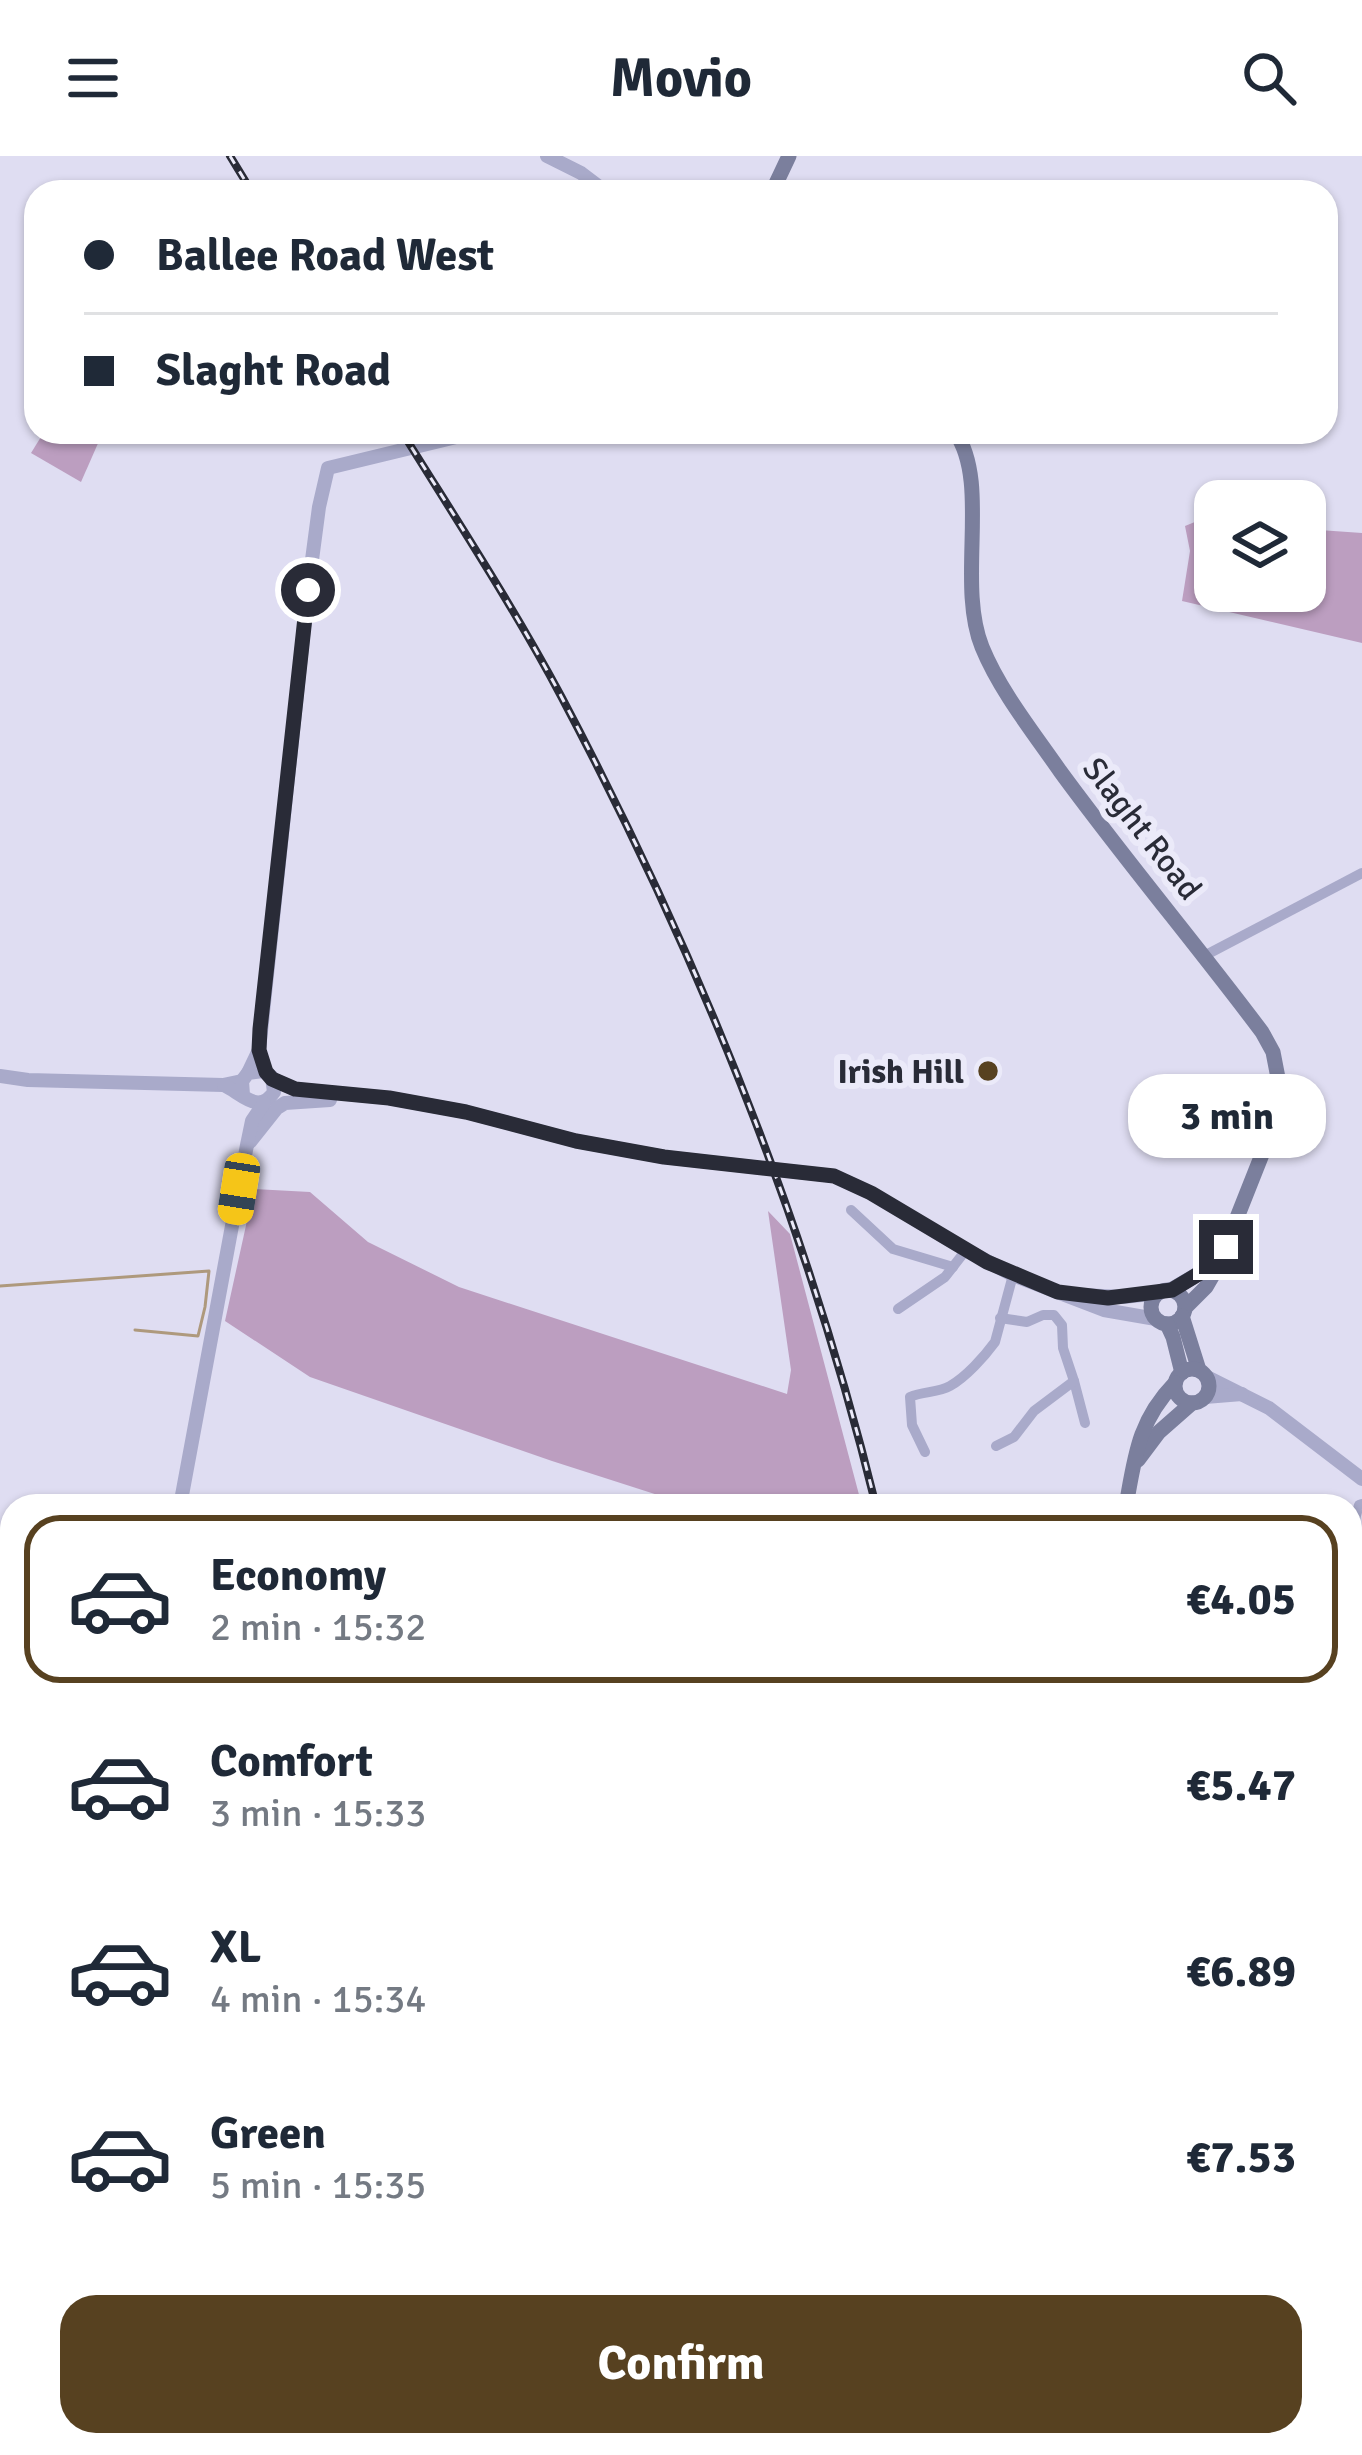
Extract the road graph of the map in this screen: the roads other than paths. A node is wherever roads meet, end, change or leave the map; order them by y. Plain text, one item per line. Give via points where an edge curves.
1 (547, 156) edge
2 (590, 180) edge
3 (428, 444) edge
4 (962, 444) edge
5 (1362, 873) edge
6 (1204, 956) junction
7 (259, 1050) junction
8 (0, 1076) edge
9 (269, 1076) junction
10 (295, 1089) junction
11 (253, 1092) junction
12 (376, 1096) junction
13 (247, 1145) junction
14 (850, 1210) dead end
15 (1226, 1247) junction
16 (966, 1250) junction
17 (953, 1267) junction
18 (1013, 1275) junction
19 (1165, 1291) junction
20 (1058, 1292) junction
21 (898, 1309) dead end
22 (1173, 1317) junction
23 (1000, 1318) junction
24 (1191, 1376) junction
25 (1074, 1381) junction
26 (1242, 1394) junction
27 (1199, 1400) junction
28 (1085, 1423) dead end
29 (996, 1446) dead end
30 (925, 1452) dead end
31 (1136, 1463) junction
32 (1362, 1479) edge
33 (182, 1494) edge
34 (1129, 1494) edge

1 - 2 street
3 - 7 street via 328,468
4 - 6 main road, Slaght Road via 980,643 1039,742
5 - 6 street
6 - 15 main road, Slaght Road via 1262,1032 1279,1069 1263,1153
7 - 9 street
7 - 11 street
8 - 11 street
9 - 10 street
9 - 11 street via 275,1088
9 - 11 street via 257,1070
10 - 11 street
10 - 12 street
11 - 13 street
12 - 13 street via 285,1103
12 - 16 street via 664,1157 834,1176
13 - 33 street
14 - 17 street via 893,1249
15 - 19 main road, Slaght Road via 1205,1270
15 - 22 main road, Slaght Road via 1213,1278
16 - 17 street
16 - 18 street
17 - 21 street
18 - 20 street
18 - 23 street
19 - 20 street via 1108,1298
19 - 22 main road via 1183,1298
19 - 22 main road via 1152,1312
20 - 22 street via 1104,1310
22 - 24 main road
23 - 25 street via 1054,1315
23 - 30 street via 995,1342 952,1384 910,1397
24 - 26 street
24 - 27 main road via 1209,1386
24 - 27 main road via 1179,1397
24 - 31 main road via 1160,1398 1143,1424
25 - 28 street
25 - 29 street
26 - 27 street
26 - 32 street
27 - 31 main road
31 - 34 main road

